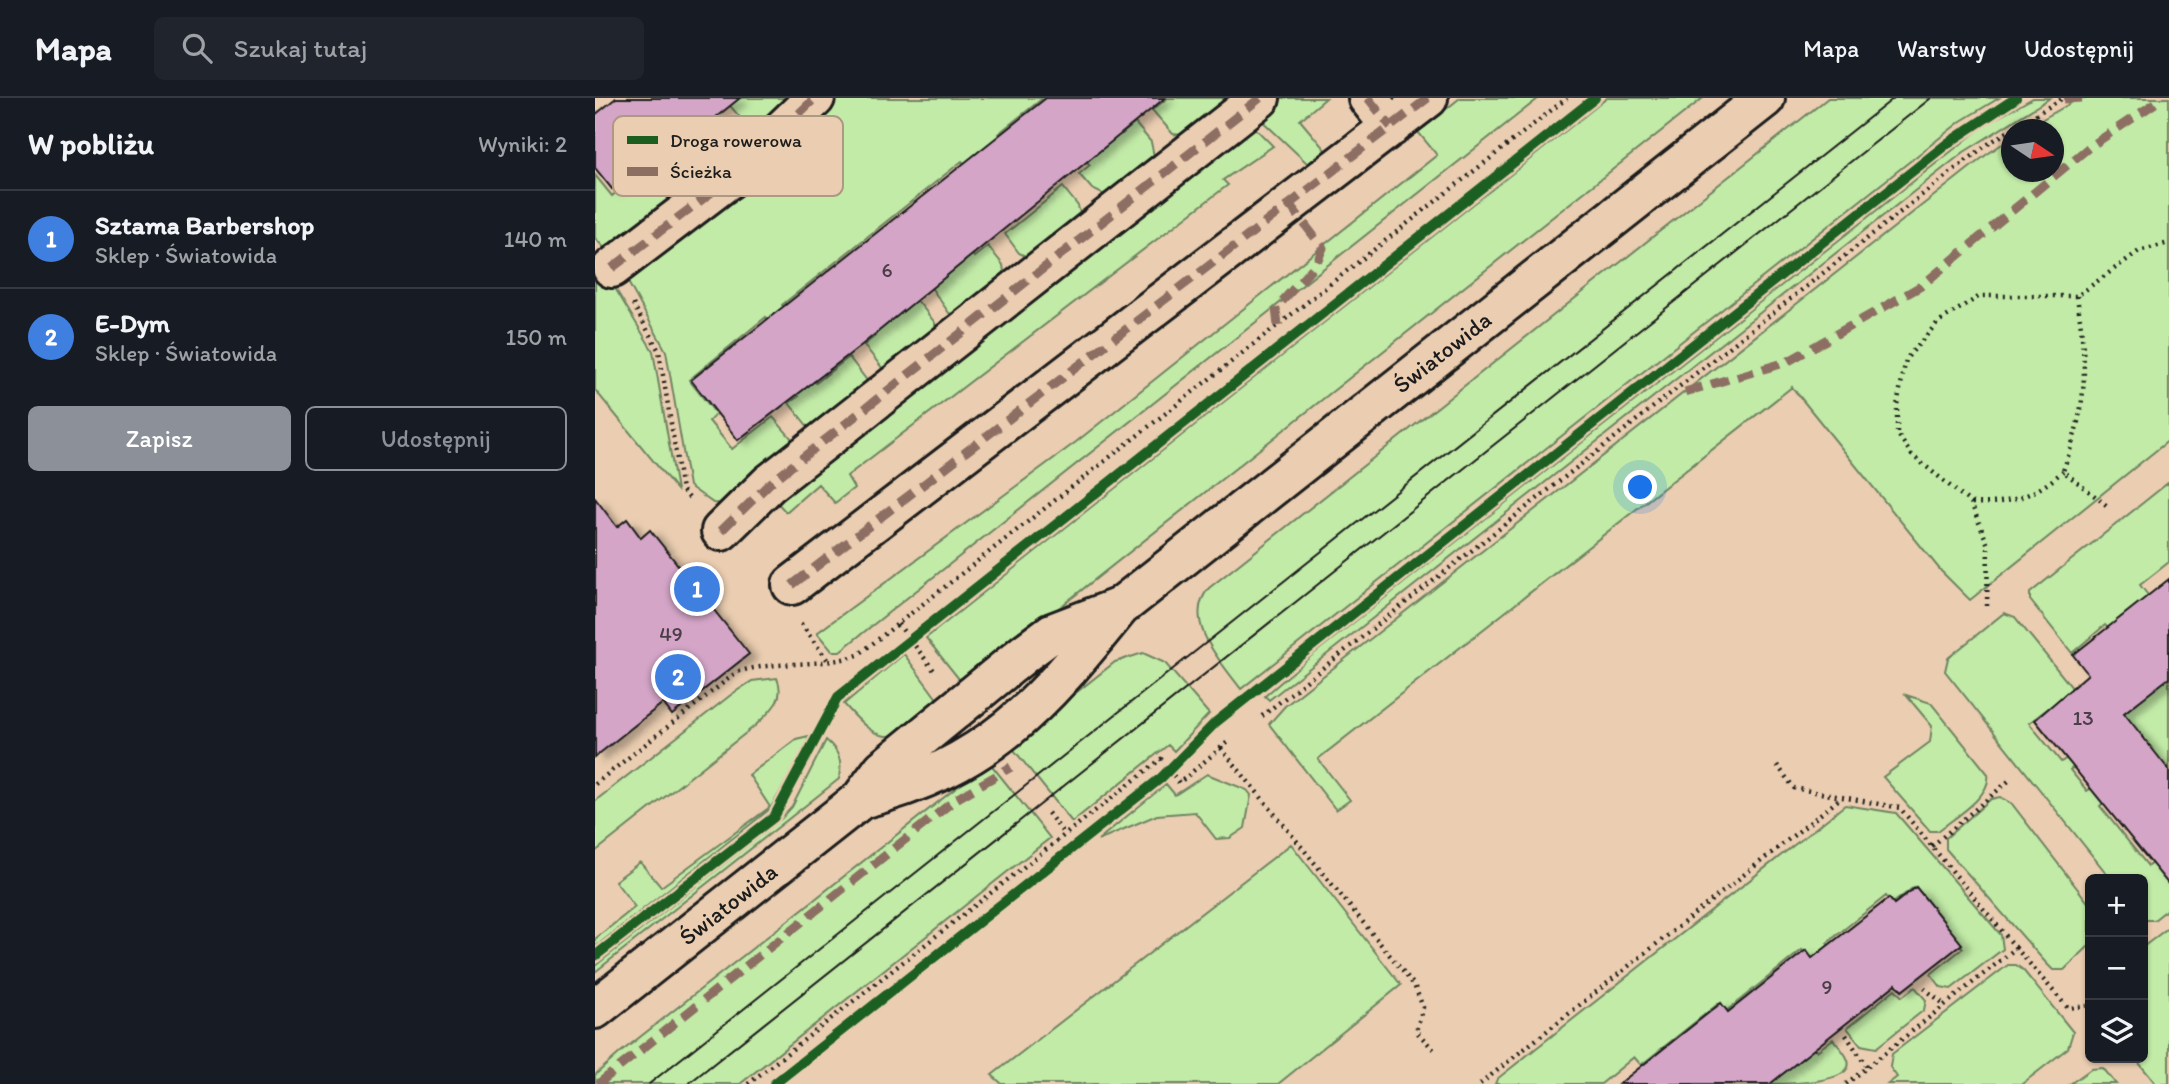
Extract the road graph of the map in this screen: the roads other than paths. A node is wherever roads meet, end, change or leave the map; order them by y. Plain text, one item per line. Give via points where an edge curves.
1 (815, 98) edge
2 (1260, 98) edge
3 (1428, 98) edge
4 (1765, 98) edge
5 (1380, 113) edge
6 (796, 116) edge
7 (707, 196) edge
8 (613, 268) road end
9 (721, 530) road end
10 (795, 603) road end
11 (595, 1009) edge

1 - 6 street
2 - 9 street via 769,484
3 - 5 street
4 - 11 street, Światowida via 1121,607 1035,708 958,764 922,782 861,799
5 - 10 street
7 - 8 street

